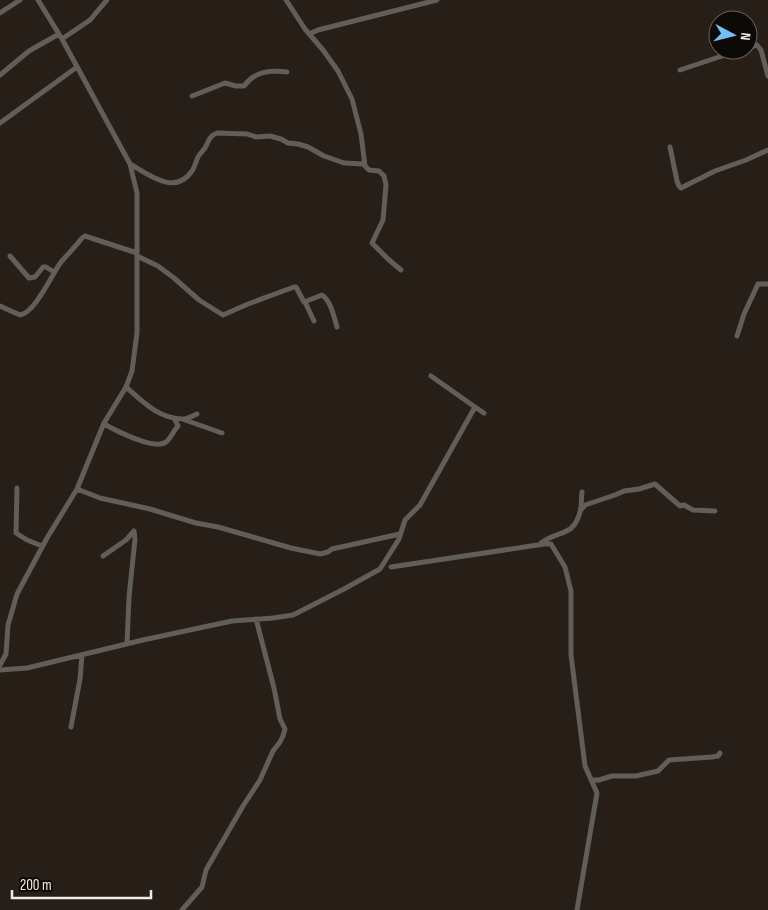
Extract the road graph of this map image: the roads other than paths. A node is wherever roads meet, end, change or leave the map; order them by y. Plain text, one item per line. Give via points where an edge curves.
1 (20, 0) edge
2 (38, 0) edge
3 (107, 0) edge
4 (286, 0) edge
5 (437, 0) edge
6 (0, 13) edge
7 (309, 34) junction
8 (60, 36) junction
9 (758, 47) edge
10 (710, 60) edge
11 (77, 67) junction
12 (680, 70) dead end
13 (288, 72) dead end
14 (0, 75) edge
15 (768, 76) edge
16 (192, 96) dead end
17 (0, 123) edge
18 (670, 147) dead end
19 (768, 150) edge
20 (130, 164) junction
21 (364, 164) junction
22 (137, 254) junction
23 (10, 256) dead end
24 (401, 270) dead end
25 (54, 272) junction
26 (768, 284) edge
27 (305, 302) junction
28 (0, 306) edge
29 (314, 321) dead end
30 (337, 327) dead end
31 (736, 336) dead end
32 (431, 376) dead end
33 (126, 387) junction
34 (475, 407) junction
35 (484, 413) dead end
36 (197, 414) dead end
37 (174, 418) junction
38 (184, 420) junction
39 (104, 424) junction
40 (222, 433) dead end
41 (17, 488) dead end
42 (77, 490) junction
43 (582, 492) dead end
44 (581, 510) junction
45 (715, 511) dead end
46 (400, 534) junction
47 (544, 544) junction
48 (42, 546) junction
49 (102, 556) dead end
50 (390, 567) dead end
51 (256, 619) junction
52 (127, 644) junction
53 (82, 655) junction
54 (0, 665) edge
55 (0, 670) edge
56 (71, 727) dead end
57 (720, 752) dead end
58 (591, 780) junction
59 (182, 910) edge
60 (577, 910) edge

1 - 6 street
2 - 8 street
3 - 8 street via 90,20
4 - 7 street
5 - 7 street
7 - 21 street via 338,71 352,99
8 - 11 street
8 - 14 street via 29,51
9 - 15 street
10 - 12 street
11 - 17 street
11 - 20 street
13 - 16 street via 256,74 244,86 224,83
18 - 19 street via 681,188
20 - 21 street via 158,180 171,184 183,181 193,171 209,139 217,133 270,136 308,147 344,163
20 - 22 street via 137,193
21 - 24 street via 369,170 379,171 386,185 383,220 372,243
22 - 25 street via 85,236
22 - 27 street via 223,315 291,287 296,287
22 - 33 street via 137,333 132,371
23 - 25 street via 29,278 43,267
25 - 28 street via 27,313 20,315
26 - 31 street via 758,284
27 - 29 street
27 - 30 street via 324,296
32 - 34 street
33 - 37 street via 152,410
33 - 39 street
34 - 35 street
34 - 46 street via 420,505 405,520
36 - 38 street
37 - 38 street
37 - 39 street via 178,426 164,444 130,437
38 - 40 street
39 - 42 street
41 - 48 street via 16,533
42 - 46 street via 312,553 320,554
42 - 48 street
43 - 44 street
44 - 45 street via 585,505 624,491 655,484 680,506
44 - 47 street via 570,530 547,538 541,542
46 - 51 street via 380,569 293,615
47 - 50 street
47 - 58 street via 551,544 565,567 571,591 571,655 585,766
48 - 54 street via 17,594 8,625 6,654
49 - 52 street via 134,531
51 - 52 street via 232,621
51 - 59 street via 284,729 283,736 206,870 202,887
52 - 53 street
53 - 55 street via 27,668
53 - 56 street
57 - 58 street via 712,757 668,760 658,771 636,776
58 - 60 street via 597,793

